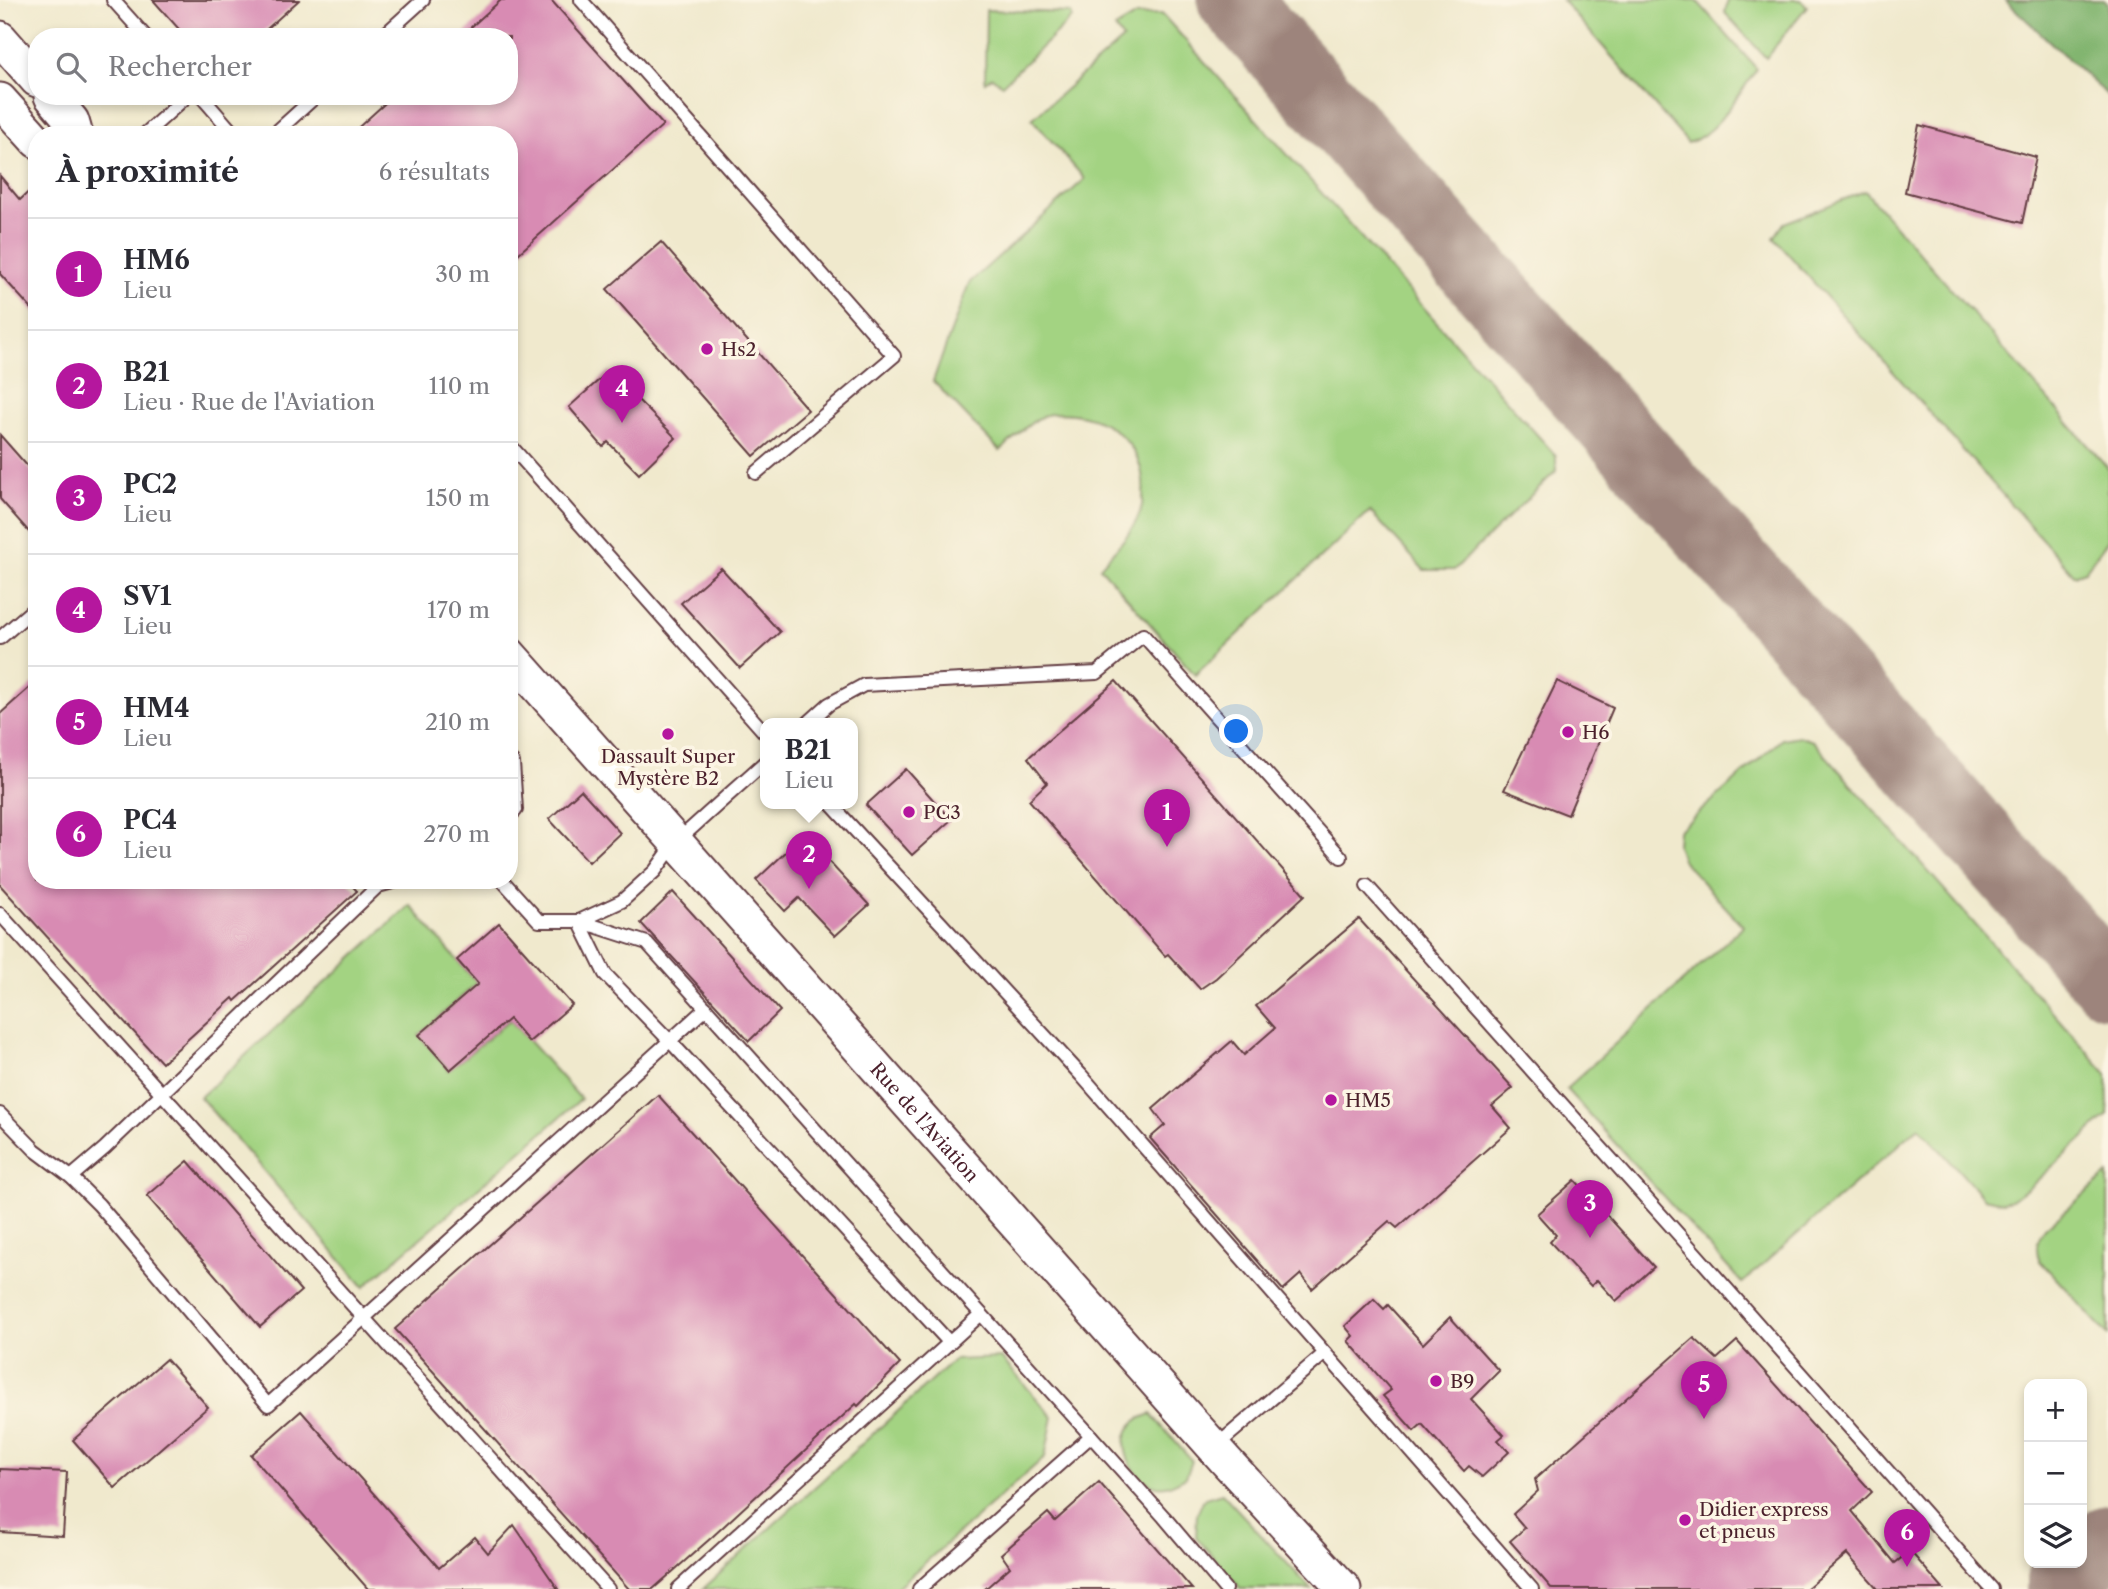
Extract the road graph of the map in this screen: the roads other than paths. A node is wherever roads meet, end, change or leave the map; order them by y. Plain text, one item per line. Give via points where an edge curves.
1 (113, 0) edge
2 (423, 0) edge
3 (581, 0) edge
4 (138, 28) edge
5 (392, 28) edge
6 (0, 38) edge
7 (28, 70) edge
8 (0, 100) edge
9 (59, 105) edge
10 (177, 105) edge
11 (209, 105) edge
12 (306, 105) edge
13 (73, 126) edge
14 (154, 126) edge
15 (227, 126) edge
16 (283, 126) edge
17 (28, 131) edge
18 (518, 454) edge
19 (756, 473) dead end
20 (28, 614) edge
21 (0, 638) edge
22 (518, 664) edge
23 (814, 718) edge
24 (760, 727) edge
25 (760, 766) edge
26 (836, 809) edge
27 (675, 842) junction
28 (1341, 857) dead end
29 (1367, 886) dead end
30 (375, 889) edge
31 (510, 889) edge
32 (2, 919) edge
33 (579, 921) junction
34 (706, 1009) junction
35 (669, 1040) junction
36 (162, 1093) junction
37 (0, 1114) edge
38 (71, 1177) junction
39 (981, 1314) junction
40 (364, 1318) junction
41 (948, 1342) junction
42 (1324, 1354) junction
43 (1091, 1436) junction
44 (1215, 1448) junction
45 (608, 1589) edge
46 (678, 1589) edge
47 (919, 1589) edge
48 (1225, 1589) edge
49 (1343, 1589) edge
50 (1532, 1589) edge
51 (1992, 1589) edge

1 - 4 lane
2 - 5 lane
3 - 19 lane via 894,356
6 - 7 street
8 - 17 street
9 - 13 street
10 - 14 lane
11 - 15 lane
12 - 16 lane
18 - 24 lane
20 - 21 lane
22 - 27 street, Rue de l'Aviation
23 - 28 lane via 864,685 1097,673 1143,635
25 - 27 lane
26 - 42 lane via 1081,1075
27 - 33 lane via 655,871 622,901
27 - 44 street, Rue de l'Aviation
29 - 51 lane
30 - 36 lane
31 - 33 lane via 538,921
32 - 36 lane
33 - 34 lane via 647,943
33 - 35 lane via 605,974
34 - 35 lane
34 - 39 lane
35 - 40 lane
35 - 41 lane
36 - 38 lane
36 - 40 lane
37 - 38 lane via 35,1150
38 - 40 lane via 268,1405
39 - 41 lane
39 - 43 lane
40 - 45 lane
41 - 46 lane
42 - 44 lane
42 - 50 lane
43 - 47 lane
43 - 48 lane
44 - 49 street, Rue de l'Aviation

